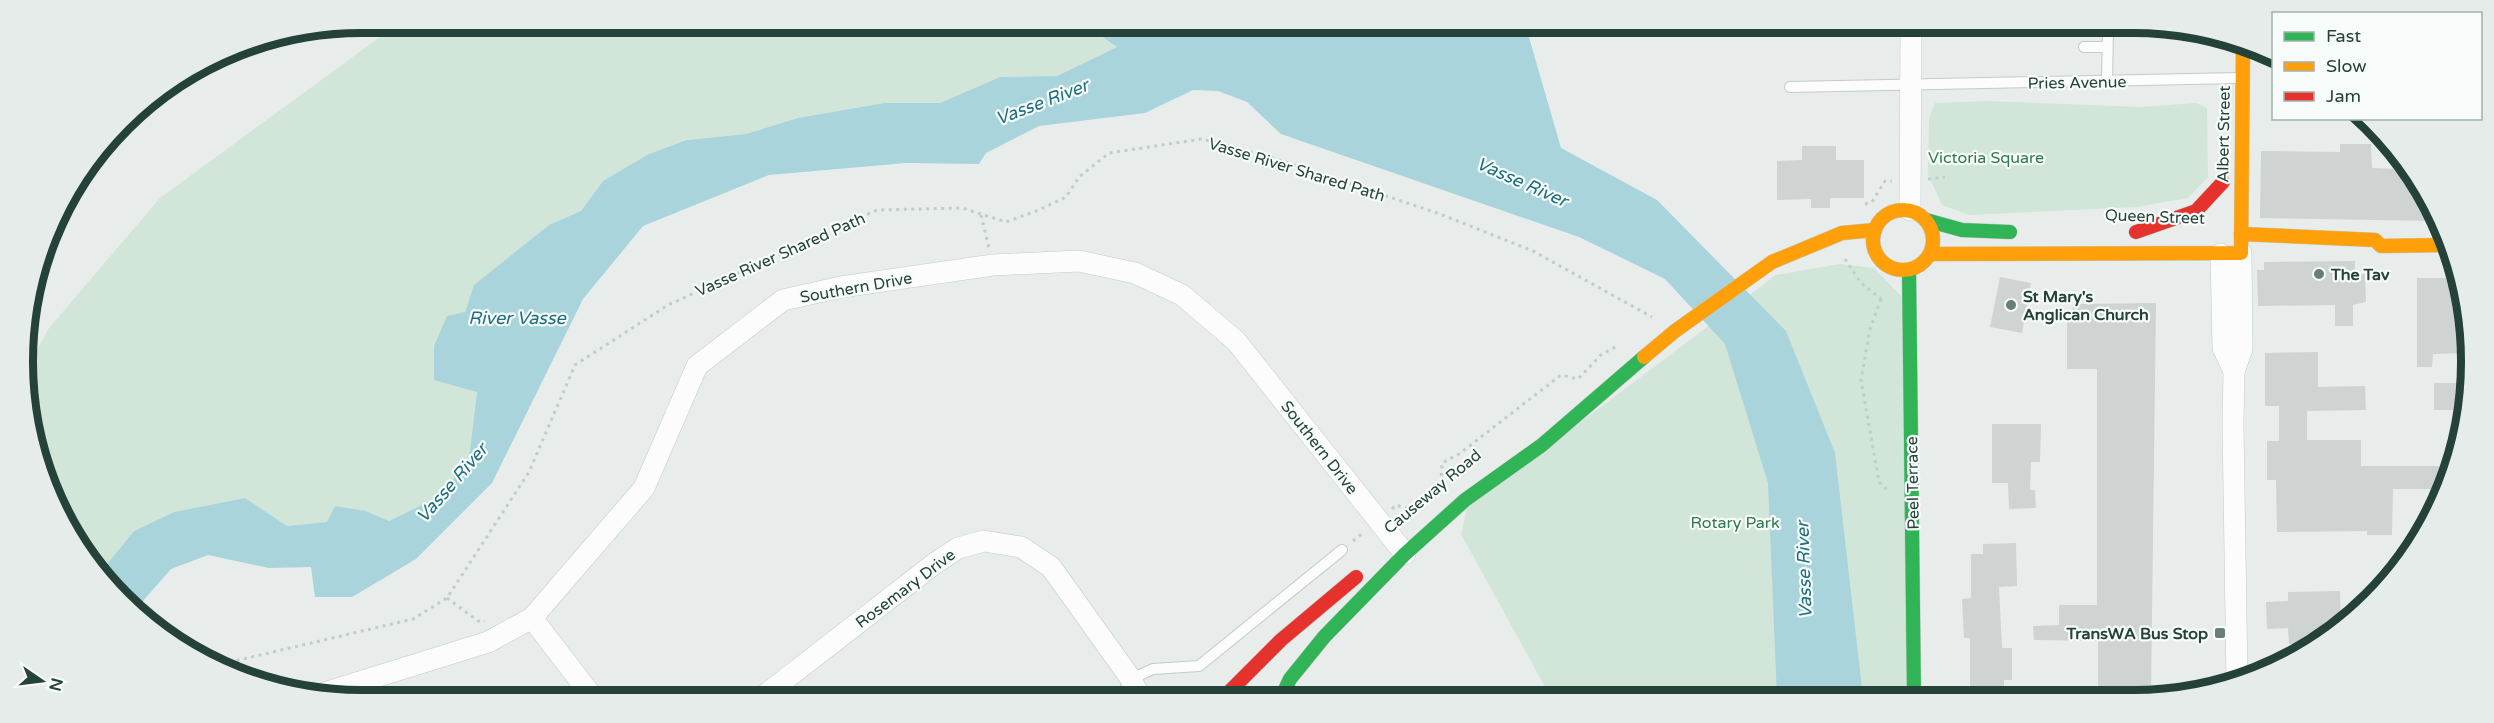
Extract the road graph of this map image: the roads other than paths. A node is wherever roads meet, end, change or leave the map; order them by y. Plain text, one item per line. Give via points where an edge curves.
1 (1911, 33) edge
2 (2108, 33) edge
3 (2084, 47) dead end
4 (2107, 47) junction
5 (2243, 52) edge
6 (2243, 78) junction
7 (2107, 81) junction
8 (1911, 85) junction
9 (1790, 87) dead end
10 (2222, 204) dead end
11 (1918, 215) junction
12 (1875, 230) junction
13 (2131, 231) joint
14 (2021, 232) dead end
15 (2176, 233) dead end
16 (2234, 244) junction
17 (2440, 245) edge
18 (2381, 246) junction
19 (1930, 254) junction
20 (2364, 254) dead end
21 (1830, 255) dead end
22 (1772, 262) junction
23 (1909, 270) junction
24 (1675, 331) junction
25 (1575, 398) dead end
26 (1482, 470) dead end
27 (1421, 520) dead end
28 (1398, 545) junction
29 (1342, 550) road end
30 (1368, 566) dead end
31 (532, 618) junction
32 (2237, 673) edge
33 (338, 689) edge
34 (587, 690) edge
35 (771, 690) edge
36 (1135, 690) edge
37 (1137, 690) edge
38 (1231, 690) edge
39 (1285, 690) edge
40 (1914, 690) edge

1 - 8 street
2 - 4 lane
3 - 4 lane
4 - 7 lane
5 - 6 main road, Albert Street
6 - 7 lane, Pries Avenue
6 - 16 main road, Albert Street
7 - 8 lane, Pries Avenue
8 - 9 lane, Pries Avenue
8 - 11 street via 1910,180
10 - 13 main road, Albert Street via 2223,176 2196,211
11 - 12 main road via 1899,210 1888,214
11 - 14 main road via 1962,230
11 - 19 main road via 1933,236
12 - 22 main road, Causeway Road via 1842,233
12 - 23 main road via 1871,255 1889,267
13 - 15 main road, Queen Street
16 - 18 main road via 2375,240
16 - 19 main road
16 - 32 street, Albert Street via 2223,348 2234,371
17 - 18 main road
18 - 20 main road via 2376,254
19 - 23 main road
21 - 22 main road, Causeway Road
22 - 24 main road, Causeway Road
23 - 40 main road, Peel Terrace
24 - 25 main road, Causeway Road via 1651,341
24 - 28 main road, Causeway Road via 1542,445
26 - 27 main road, Causeway Road
28 - 31 street, Southern Drive via 1236,341 1182,295 1135,273 1079,261 993,265 841,287 783,300 697,366 644,488
28 - 39 main road, Causeway Road
29 - 37 lane via 1199,666 1153,669
30 - 38 main road via 1281,640
31 - 33 street, Southern Drive via 488,642
31 - 34 street
35 - 36 street, Rosemary Drive via 934,564 958,548 984,541 1021,547 1051,567

